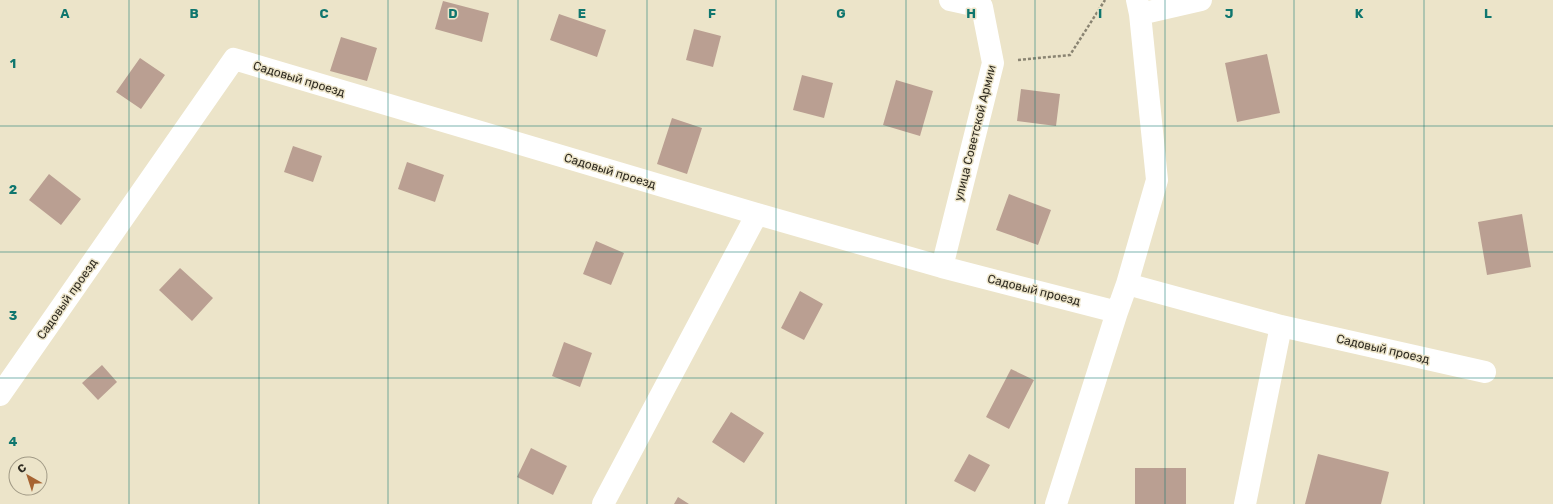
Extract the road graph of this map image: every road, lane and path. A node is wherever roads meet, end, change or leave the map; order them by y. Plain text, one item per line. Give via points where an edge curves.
1 (950, 0) edge
2 (1105, 0) edge
3 (1201, 0) edge
4 (1139, 7) edge
5 (993, 63) junction
6 (757, 214) junction
7 (942, 267) junction
8 (1127, 284) junction
9 (1117, 312) junction
10 (1281, 326) junction
11 (1485, 372) dead end
12 (0, 395) edge
13 (603, 504) edge
14 (1056, 504) edge
15 (1245, 504) edge

1 - 5 lane, улица Советской Армии via 982,7
2 - 5 path via 1070,56
3 - 4 lane
4 - 8 lane via 1157,180
5 - 7 lane, улица Советской Армии
6 - 7 lane, Садовый проезд
6 - 12 lane, Садовый проезд via 234,59
6 - 13 lane
7 - 9 lane, Садовый проезд
8 - 9 lane
8 - 10 lane, Садовый проезд
9 - 14 lane
10 - 11 lane, Садовый проезд
10 - 15 lane

